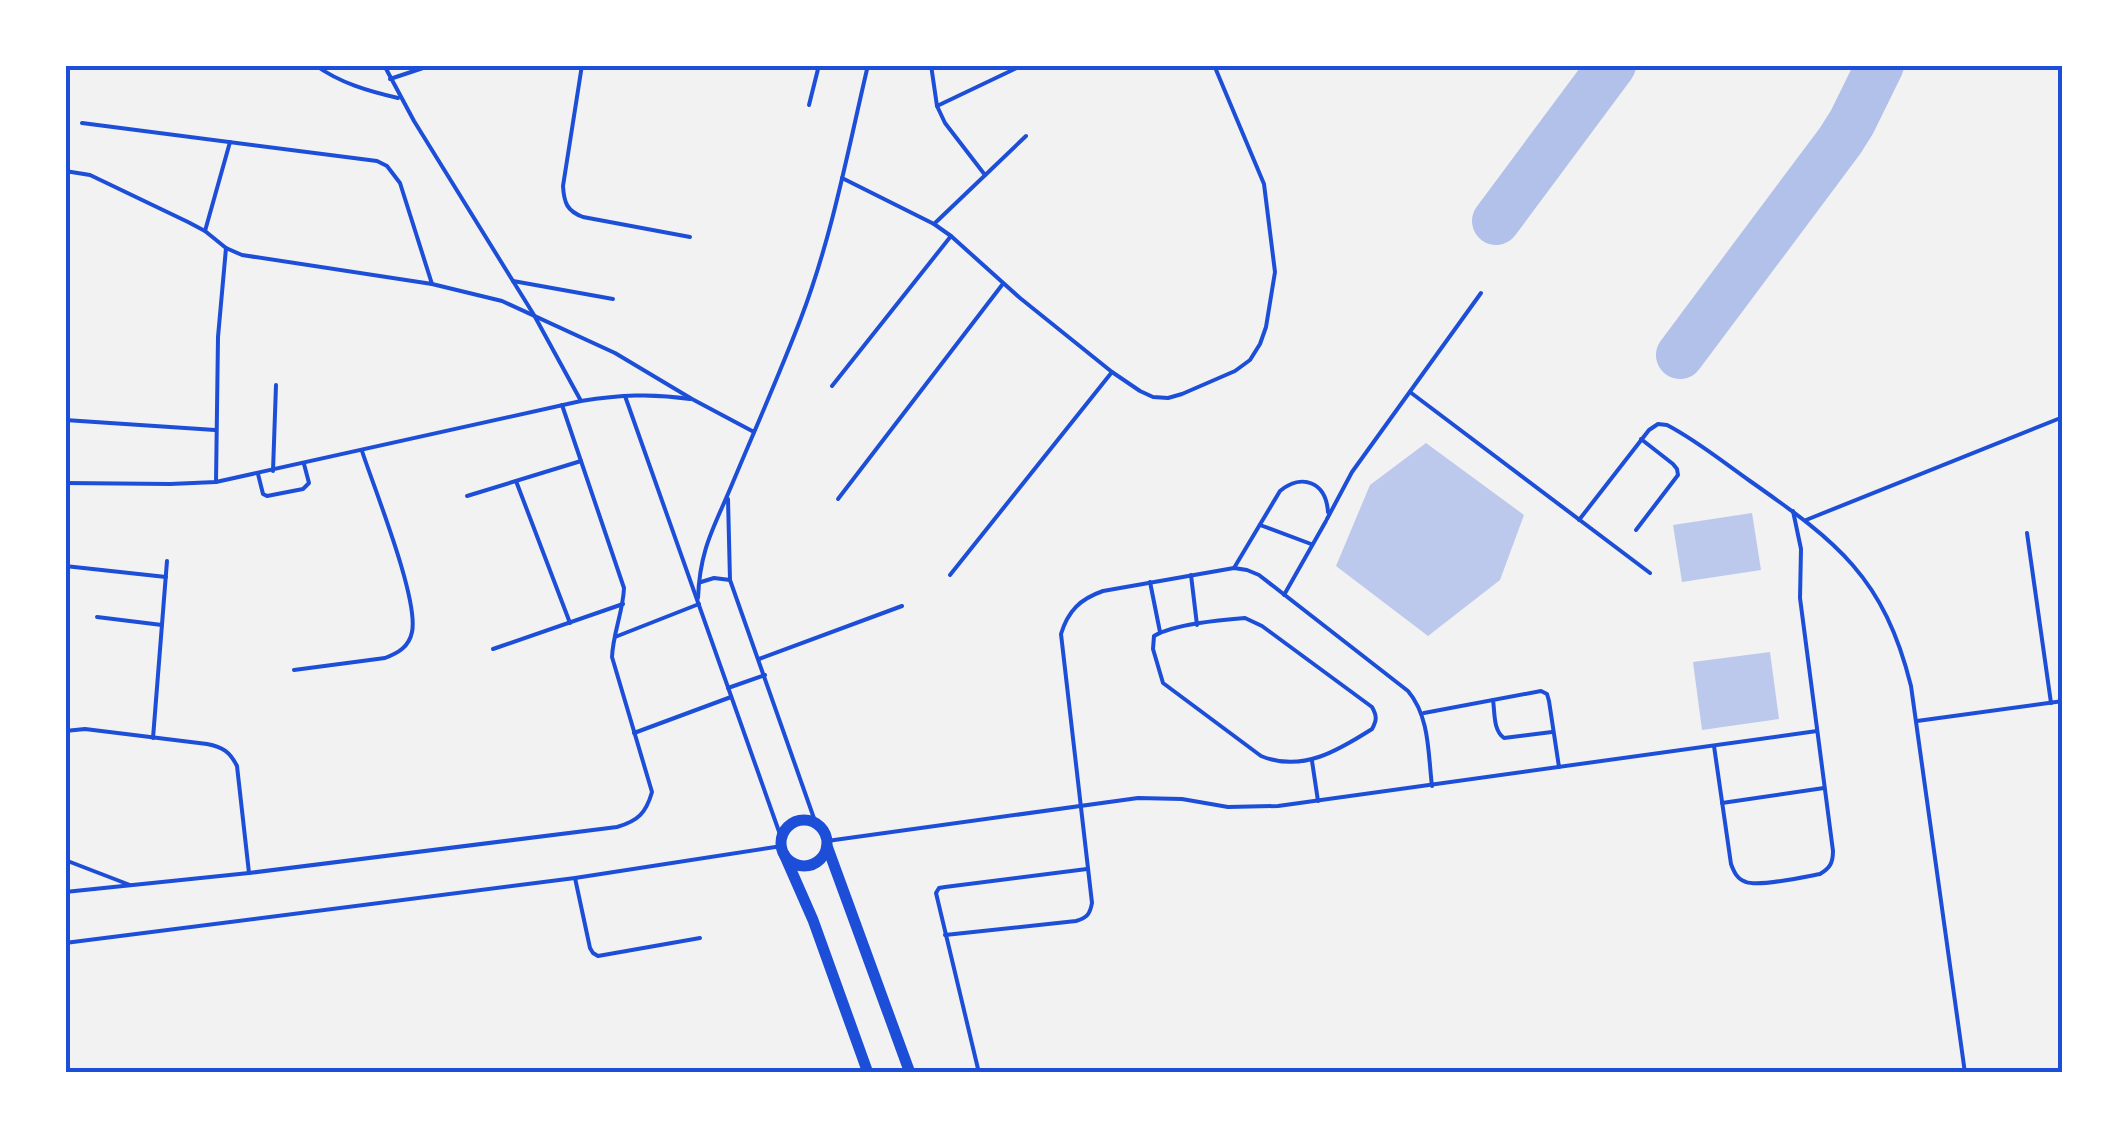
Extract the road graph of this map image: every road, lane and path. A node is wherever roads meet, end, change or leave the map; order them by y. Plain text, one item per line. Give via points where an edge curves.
1 (315, 65) edge
2 (384, 65) edge
3 (432, 65) edge
4 (582, 65) edge
5 (626, 65) edge
6 (650, 65) edge
7 (820, 65) edge
8 (868, 65) edge
9 (931, 65) edge
10 (1024, 65) edge
11 (1214, 65) edge
12 (390, 79) junction
13 (400, 98) junction
14 (809, 105) dead end
15 (938, 106) junction
16 (82, 123) dead end
17 (1026, 136) dead end
18 (230, 142) junction
19 (65, 170) edge
20 (986, 175) junction
21 (842, 178) junction
22 (934, 224) junction
23 (204, 231) junction
24 (950, 236) junction
25 (690, 237) dead end
26 (226, 248) junction
27 (513, 280) junction
28 (432, 284) junction
29 (1003, 284) junction
30 (1481, 293) dead end
31 (613, 298) dead end
32 (534, 316) junction
33 (1112, 372) junction
34 (276, 384) dead end
35 (832, 386) dead end
36 (1410, 392) junction
37 (624, 394) junction
38 (692, 399) junction
39 (581, 401) junction
40 (562, 406) junction
41 (2063, 417) edge
42 (65, 420) edge
43 (216, 430) junction
44 (754, 432) junction
45 (1641, 439) junction
46 (362, 450) junction
47 (581, 460) junction
48 (304, 464) junction
49 (273, 471) junction
50 (258, 474) junction
51 (516, 481) junction
52 (216, 482) junction
53 (65, 483) edge
54 (728, 494) junction
55 (467, 496) dead end
56 (838, 499) dead end
57 (1793, 511) junction
58 (1327, 520) junction
59 (1580, 520) junction
60 (1806, 520) junction
61 (1260, 525) junction
62 (1636, 530) dead end
63 (2027, 533) dead end
64 (1312, 545) junction
65 (167, 561) dead end
66 (65, 566) edge
67 (1234, 568) junction
68 (1650, 572) dead end
69 (950, 575) dead end
70 (1192, 575) junction
71 (166, 577) junction
72 (730, 580) junction
73 (1150, 582) junction
74 (698, 583) junction
75 (1284, 595) junction
76 (698, 601) junction
77 (623, 604) junction
78 (902, 606) dead end
79 (98, 618) dead end
80 (570, 622) junction
81 (162, 625) junction
82 (1197, 625) junction
83 (1160, 632) junction
84 (612, 638) junction
85 (492, 649) dead end
86 (759, 659) junction
87 (294, 670) dead end
88 (765, 675) junction
89 (728, 688) junction
90 (731, 697) junction
91 (1493, 700) junction
92 (2063, 701) edge
93 (2051, 702) junction
94 (1422, 713) junction
95 (1917, 721) junction
96 (65, 731) edge
97 (1817, 731) junction
98 (1553, 732) junction
99 (634, 733) junction
100 (153, 738) junction
101 (1714, 745) junction
102 (1312, 760) junction
103 (1559, 768) junction
104 (1432, 786) junction
105 (1824, 788) junction
106 (1318, 801) junction
107 (1722, 802) junction
108 (1080, 805) junction
109 (816, 824) junction
110 (827, 844) junction
111 (782, 846) junction
112 (65, 860) edge
113 (1088, 869) junction
114 (248, 873) junction
115 (575, 878) junction
116 (132, 886) junction
117 (65, 892) edge
118 (945, 935) junction
119 (700, 938) dead end
120 (65, 943) edge
121 (868, 1073) edge
122 (910, 1073) edge
123 (979, 1073) edge
124 (1965, 1073) edge

1 - 13 lane via 356,87
2 - 12 lane
3 - 12 lane
4 - 25 lane via 563,186 571,212
5 - 6 lane
7 - 14 lane
8 - 21 lane
9 - 15 lane
10 - 15 lane
11 - 33 lane via 1266,194 1275,272 1260,344 1235,371 1168,398 1140,391
12 - 13 lane
13 - 27 lane
15 - 20 lane
16 - 18 lane
17 - 20 lane
18 - 23 lane
18 - 28 lane via 386,166 400,183
19 - 23 lane
20 - 22 lane
21 - 22 lane
21 - 44 lane via 808,298
22 - 24 lane
23 - 26 lane
24 - 29 lane
24 - 35 lane
26 - 28 lane via 258,259
26 - 43 lane
27 - 31 lane
27 - 32 lane
28 - 32 lane via 502,300
29 - 33 lane
29 - 56 lane
30 - 36 lane
32 - 38 lane via 616,353
32 - 39 lane
33 - 69 lane
34 - 49 lane
36 - 58 lane via 1352,472
36 - 59 lane
37 - 38 lane
37 - 39 lane
37 - 76 lane
38 - 44 lane
39 - 40 lane
40 - 46 lane
40 - 47 lane
41 - 60 lane
42 - 43 lane
43 - 52 lane
44 - 54 lane
45 - 57 lane via 1658,424 1667,425
45 - 59 lane
45 - 62 lane via 1678,475
46 - 48 lane
46 - 87 lane via 405,580 412,633 407,645 385,658
47 - 51 lane
47 - 77 lane via 620,573
48 - 49 lane
48 - 50 lane via 309,484 303,489 267,496
49 - 50 lane
50 - 52 lane
51 - 55 lane
51 - 80 lane
52 - 53 lane
54 - 72 lane
54 - 74 lane via 705,546
57 - 60 lane
57 - 97 lane
58 - 61 lane via 1320,488 1299,482 1280,492
58 - 64 lane
59 - 68 lane
60 - 95 lane via 1849,559 1889,618
61 - 64 lane
61 - 67 lane
63 - 93 lane
64 - 75 lane
65 - 71 lane
66 - 71 lane
67 - 70 lane
67 - 75 lane
70 - 73 lane
70 - 82 lane
71 - 81 lane
72 - 74 lane
72 - 86 lane
73 - 83 lane
73 - 108 lane via 1088,596 1074,606 1060,634
74 - 76 lane
75 - 94 lane via 1408,692
76 - 84 lane
76 - 89 lane
77 - 80 lane
77 - 84 lane
78 - 86 lane
79 - 81 lane
80 - 85 lane
81 - 100 lane
82 - 83 lane
82 - 102 lane via 1253,621 1372,707 1372,728
83 - 102 lane via 1153,649 1168,688 1261,756
84 - 99 lane
86 - 88 lane
88 - 89 lane
88 - 109 lane
89 - 90 lane
90 - 99 lane
90 - 111 lane
91 - 94 lane
91 - 98 lane via 1504,738
91 - 98 lane via 1547,694
92 - 93 lane
93 - 95 lane
94 - 104 lane
95 - 124 lane
96 - 100 lane
97 - 101 lane
97 - 105 lane
98 - 103 lane
99 - 114 lane via 652,792 635,822
100 - 114 lane via 220,746 231,754 238,766
101 - 103 lane
101 - 107 lane
102 - 106 lane
103 - 104 lane
104 - 106 lane
105 - 107 lane
105 - 107 lane via 1833,860 1828,869 1756,884 1744,882 1730,864
106 - 108 lane via 1253,808 1160,797
108 - 110 lane
108 - 113 lane
109 - 110 main road
109 - 111 main road via 790,825
110 - 111 main road via 820,860 804,866
110 - 122 main road
111 - 115 lane
111 - 121 main road
112 - 116 lane
113 - 118 lane via 1092,903 1085,919
113 - 118 lane via 939,888
114 - 116 lane
115 - 119 lane via 590,948 598,956
115 - 120 lane
116 - 117 lane
118 - 123 lane

